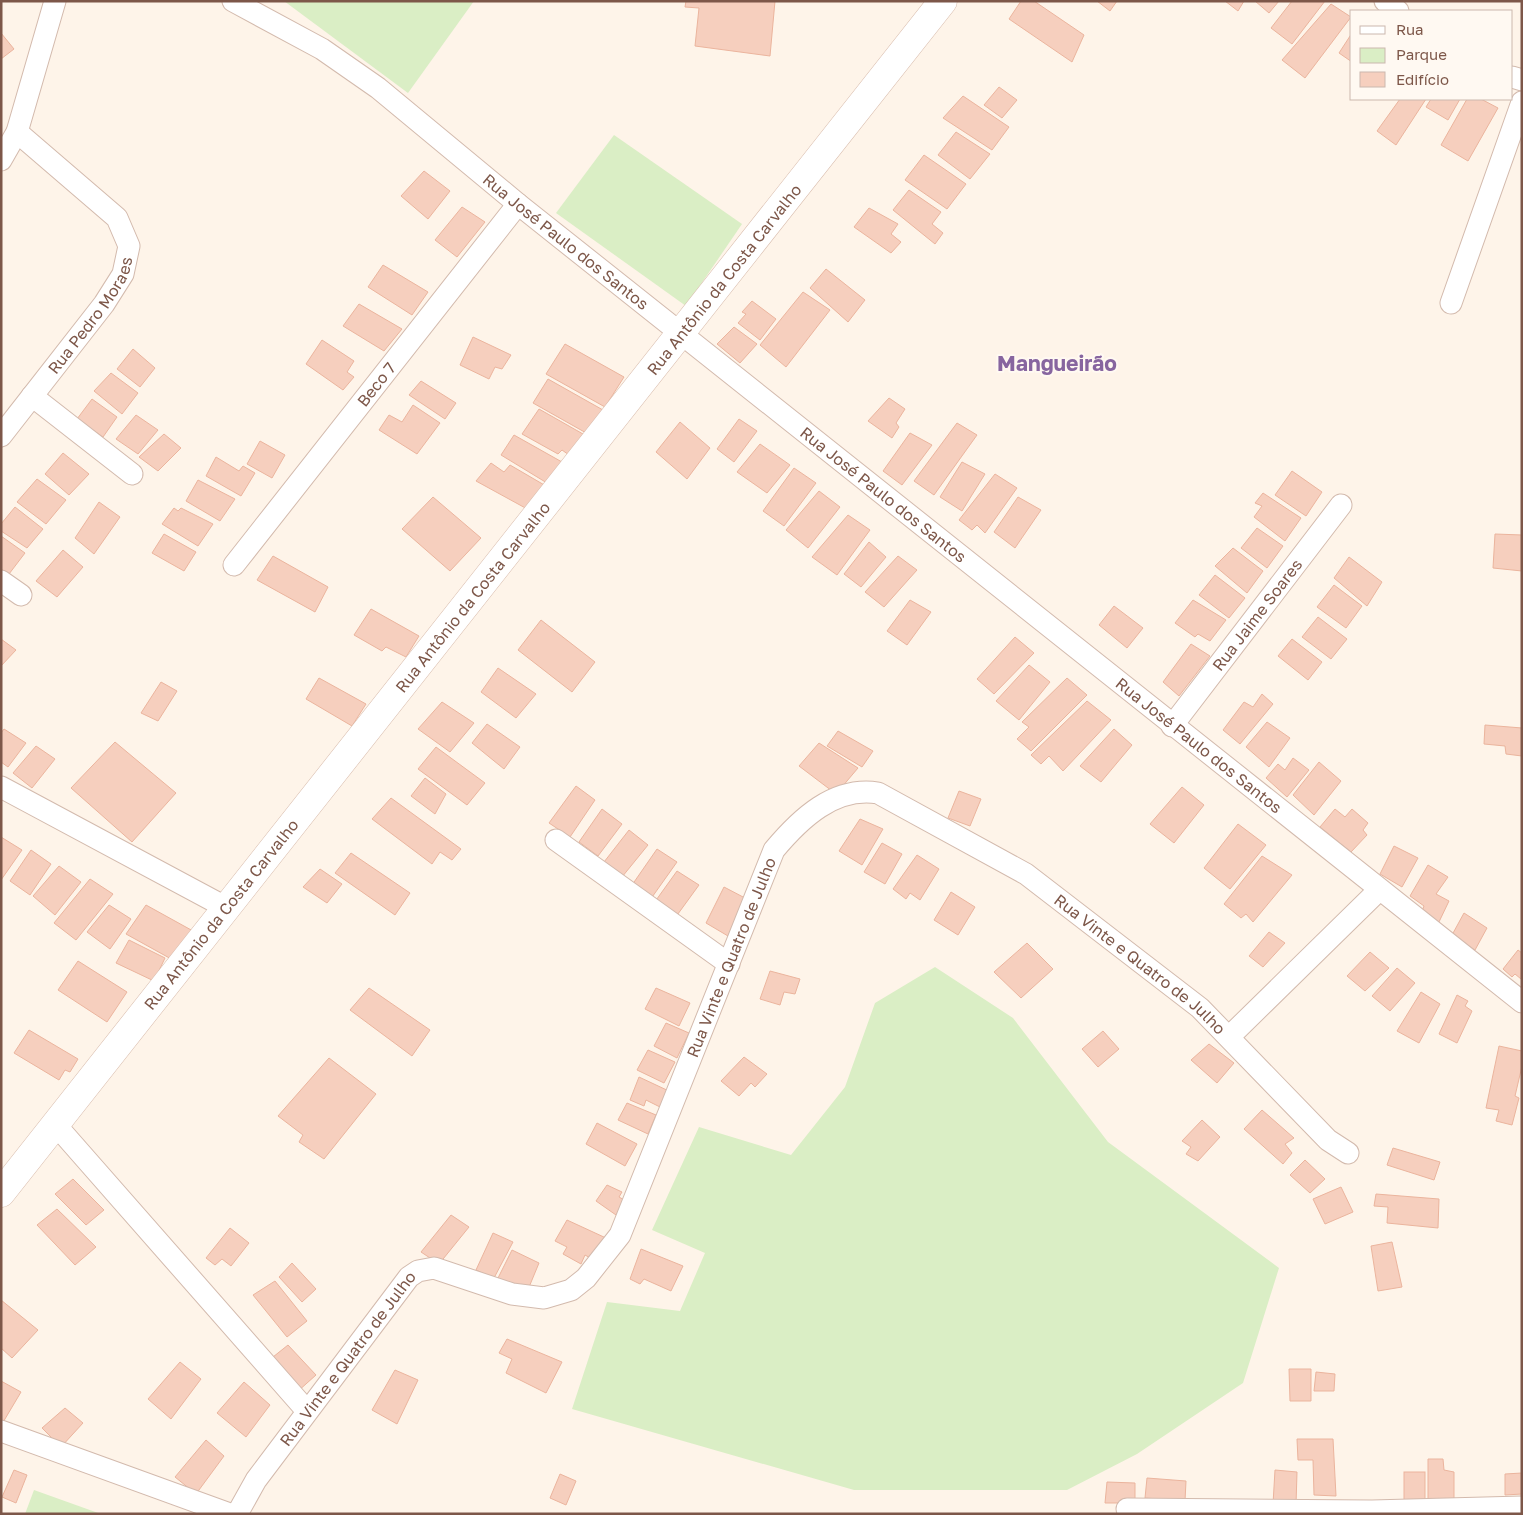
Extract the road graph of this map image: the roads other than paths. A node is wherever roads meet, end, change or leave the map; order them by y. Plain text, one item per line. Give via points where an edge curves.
1 (55, 1) edge
2 (233, 1) edge
3 (943, 1) edge
4 (1385, 1) edge
5 (1397, 10) edge
6 (1522, 102) edge
7 (17, 132) junction
8 (1, 160) edge
9 (518, 204) junction
10 (1451, 303) dead end
11 (682, 334) junction
12 (32, 396) junction
13 (1, 436) edge
14 (132, 474) dead end
15 (1341, 505) dead end
16 (234, 565) dead end
17 (1, 581) edge
18 (21, 595) dead end
19 (1172, 726) junction
20 (1, 787) edge
21 (556, 840) dead end
22 (1379, 890) junction
23 (225, 907) junction
24 (729, 964) junction
25 (1522, 1002) edge
26 (1229, 1037) junction
27 (55, 1124) junction
28 (1348, 1153) dead end
29 (1, 1193) edge
30 (307, 1411) junction
31 (1, 1431) edge
32 (1522, 1507) edge
33 (1126, 1509) dead end
34 (230, 1514) edge
35 (237, 1514) edge

1 - 7 street
2 - 9 street, Rua José Paulo dos Santos via 322,49 370,83
3 - 11 street, Rua Antônio da Costa Carvalho
4 - 5 street
6 - 10 street
7 - 8 street
7 - 12 street, Rua Pedro Moraes via 117,218 129,246 124,274
9 - 11 street, Rua José Paulo dos Santos
9 - 16 street, Beco 7
11 - 19 street, Rua José Paulo dos Santos
11 - 23 street, Rua Antônio da Costa Carvalho
12 - 13 street, Rua Pedro Moraes
12 - 14 street
15 - 19 street, Rua Jaime Soares
17 - 18 street
19 - 22 street, Rua José Paulo dos Santos
20 - 23 street
21 - 24 street
22 - 25 street, Rua José Paulo dos Santos
22 - 26 street
23 - 27 street, Rua Antônio da Costa Carvalho
24 - 26 street, Rua Vinte e Quatro de Julho via 774,850 795,825 826,802 865,791 878,793 1026,874 1200,1008
24 - 30 street, Rua Vinte e Quatro de Julho via 620,1235 586,1278 571,1290 544,1298 512,1294 434,1268 418,1271 409,1277
26 - 28 street, Rua Vinte e Quatro de Julho via 1328,1140
27 - 29 street, Rua Antônio da Costa Carvalho
27 - 30 street
30 - 35 street, Rua Vinte e Quatro de Julho via 256,1480
31 - 34 street
32 - 33 street via 1372,1512

